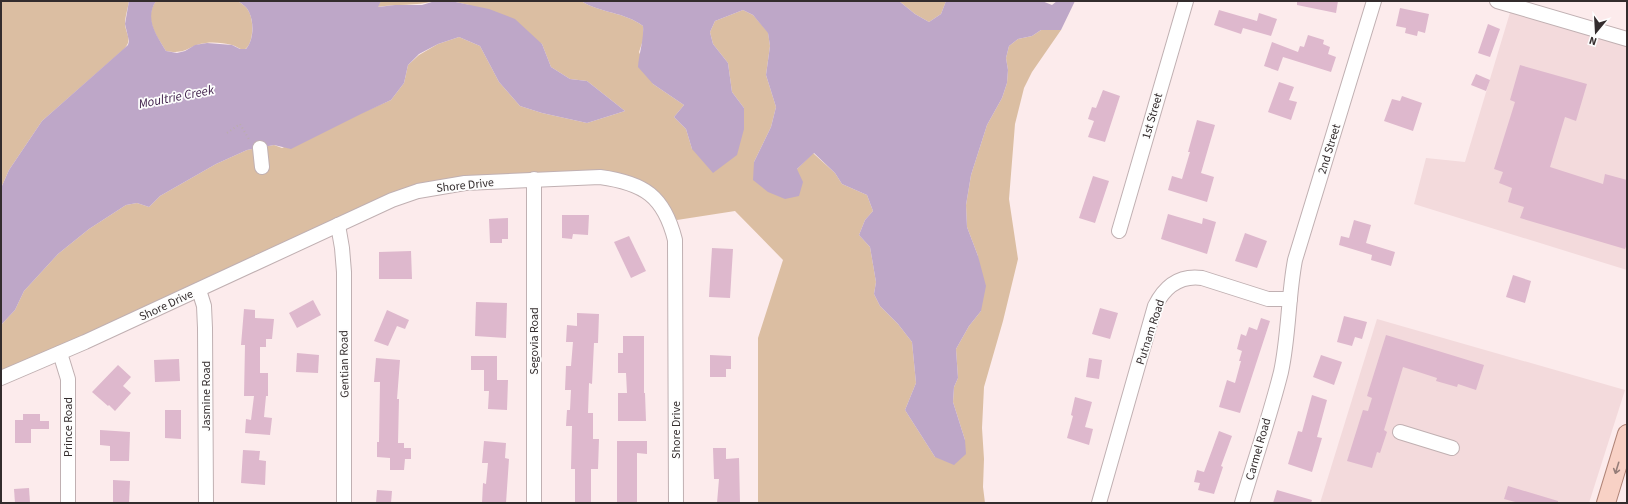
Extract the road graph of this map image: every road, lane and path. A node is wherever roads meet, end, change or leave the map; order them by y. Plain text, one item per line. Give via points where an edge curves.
1 (1186, 1) edge
2 (1374, 1) edge
3 (1497, 1) edge
4 (1538, 6) edge
5 (1627, 39) edge
6 (227, 133) dead end
7 (257, 147) joint
8 (262, 167) dead end
9 (534, 179) junction
10 (338, 225) junction
11 (1119, 231) dead end
12 (198, 290) junction
13 (1290, 299) junction
14 (60, 353) junction
15 (1, 378) edge
16 (1400, 432) dead end
17 (1627, 434) edge
18 (1452, 448) dead end
19 (68, 503) edge
20 (206, 503) edge
21 (344, 503) edge
22 (534, 503) edge
23 (676, 503) edge
24 (1098, 503) edge
25 (1242, 503) edge
26 (1606, 503) edge

1 - 11 street, 1st Street
2 - 13 street, 2nd Street via 1295,260
3 - 4 street
4 - 5 street
6 - 7 path via 240,124
7 - 8 street
9 - 10 street, Shore Drive via 465,183 418,191
9 - 22 street, Segovia Road
9 - 23 street, Shore Drive via 600,177 630,183 641,187 654,198 668,217 676,248
10 - 12 street, Shore Drive
10 - 21 street, Gentian Road via 344,272
12 - 14 street, Shore Drive
12 - 20 street, Jasmine Road via 204,306 206,328
13 - 24 street, Putnam Road via 1268,299 1193,277 1183,278 1165,289 1155,306
13 - 25 street, Carmel Road via 1281,372
14 - 15 street, Shore Drive
14 - 19 street, Prince Road via 68,379
16 - 18 street
17 -> 26 main road

